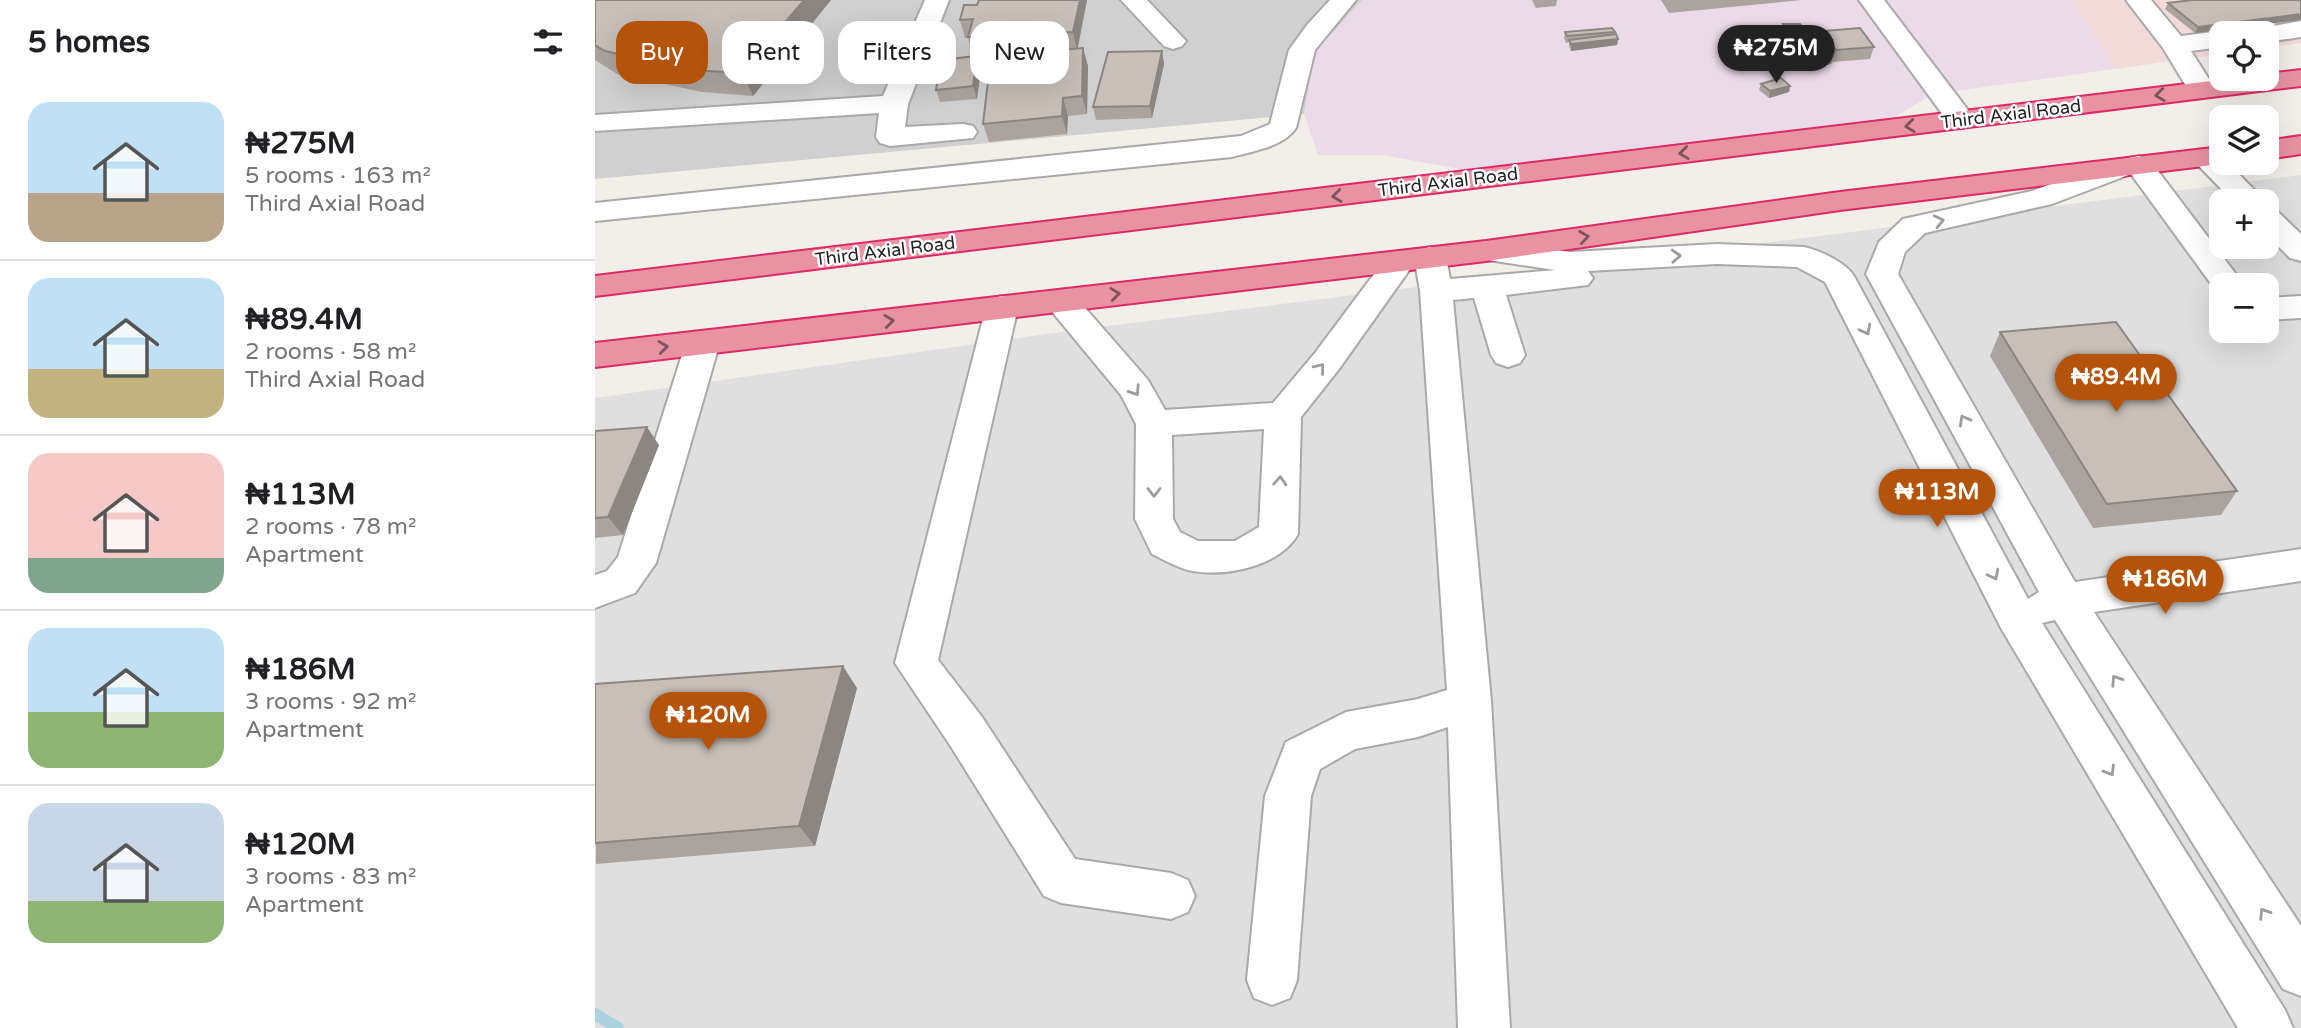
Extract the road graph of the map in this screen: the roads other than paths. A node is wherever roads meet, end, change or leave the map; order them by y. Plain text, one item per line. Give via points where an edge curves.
1 (937, 0) edge
2 (1133, 0) edge
3 (1344, 0) edge
4 (1871, 0) edge
5 (2139, 0) edge
6 (2301, 29) edge
7 (2279, 32) edge
8 (2209, 40) edge
9 (1173, 41) dead end
10 (2174, 44) junction
11 (2301, 78) edge
12 (2202, 90) junction
13 (894, 104) junction
14 (1961, 120) junction
15 (595, 123) edge
16 (963, 132) dead end
17 (2301, 145) edge
18 (2279, 148) edge
19 (2209, 157) edge
20 (2131, 166) junction
21 (2228, 175) edge
22 (2240, 189) edge
23 (595, 212) edge
24 (2279, 230) edge
25 (2301, 251) edge
26 (1422, 269) junction
27 (1487, 269) junction
28 (1641, 271) dead end
29 (2218, 273) edge
30 (595, 286) edge
31 (1061, 300) junction
32 (1002, 307) junction
33 (2301, 307) edge
34 (2279, 308) edge
35 (703, 342) junction
36 (595, 355) edge
37 (1508, 355) dead end
38 (1283, 415) junction
39 (1154, 424) junction
40 (676, 429) junction
41 (635, 434) edge
42 (2301, 565) edge
43 (595, 592) edge
44 (2064, 600) junction
45 (2016, 616) junction
46 (1469, 701) junction
47 (1171, 896) dead end
48 (2301, 971) edge
49 (1272, 980) dead end
50 (1485, 1028) edge
51 (2267, 1028) edge

1 - 13 street
2 - 9 street
3 - 23 street via 1301,50 1291,78 1287,121 1281,129 1232,148
4 - 14 street
5 - 10 street
6 - 7 street
8 - 10 street
10 - 12 street
11 - 12 highway, Third Axial Road
12 -> 14 highway, Third Axial Road
13 - 15 street
13 - 16 street via 890,137
14 -> 30 highway, Third Axial Road
17 - 18 highway
19 - 20 highway
27 -> 20 highway via 1826,203
20 - 29 street
44 -> 20 street via 1882,274 1890,249 1914,226 2041,198
21 - 22 street
24 - 25 street
26 - 27 street
31 -> 26 highway
38 -> 26 street
26 - 46 street
27 - 28 street
27 - 37 street
27 -> 45 street via 1717,254 1804,257 1838,276
31 - 32 highway
31 -> 39 street via 1136,389
35 -> 32 highway
32 - 47 street via 916,663 966,731 1061,880
33 - 34 street
36 -> 35 highway
35 - 40 street
38 - 39 street
39 -> 38 street via 1154,519 1166,543 1194,556 1241,556 1278,534
40 - 41 street
40 - 43 street via 636,563 621,582
42 - 44 street
44 - 45 street
48 -> 44 street
45 -> 51 street
46 - 49 street via 1418,718 1346,731 1302,756 1288,796
46 - 50 street

